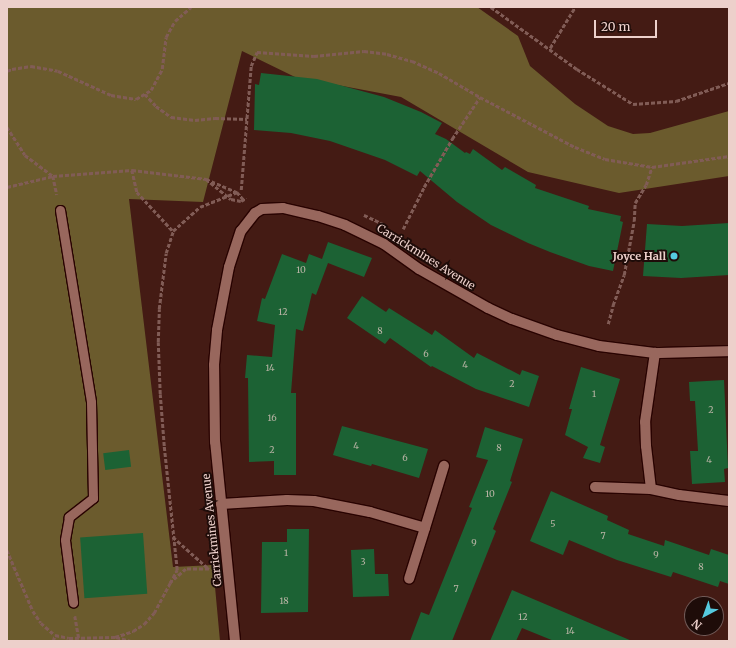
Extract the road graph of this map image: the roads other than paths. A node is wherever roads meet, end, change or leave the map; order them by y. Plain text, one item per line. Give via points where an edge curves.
1 (60, 210) road end
2 (729, 351) edge
3 (655, 353) junction
4 (444, 466) dead end
5 (595, 487) dead end
6 (651, 489) junction
7 (729, 501) edge
8 (221, 504) junction
9 (425, 528) junction
10 (409, 579) dead end
11 (73, 602) road end
12 (235, 641) edge

1 - 11 lane via 91,402 92,498 69,518 66,540
2 - 3 street, Carrickmines Avenue
3 - 6 street via 645,422
3 - 8 street, Carrickmines Avenue via 599,346 512,320 449,288 368,235 328,219 283,208 266,209 255,213 241,231 231,260 217,330 214,365 215,426
4 - 9 street
5 - 6 street
6 - 7 street
8 - 9 street via 314,501 370,512
8 - 12 street, Carrickmines Avenue
9 - 10 street

